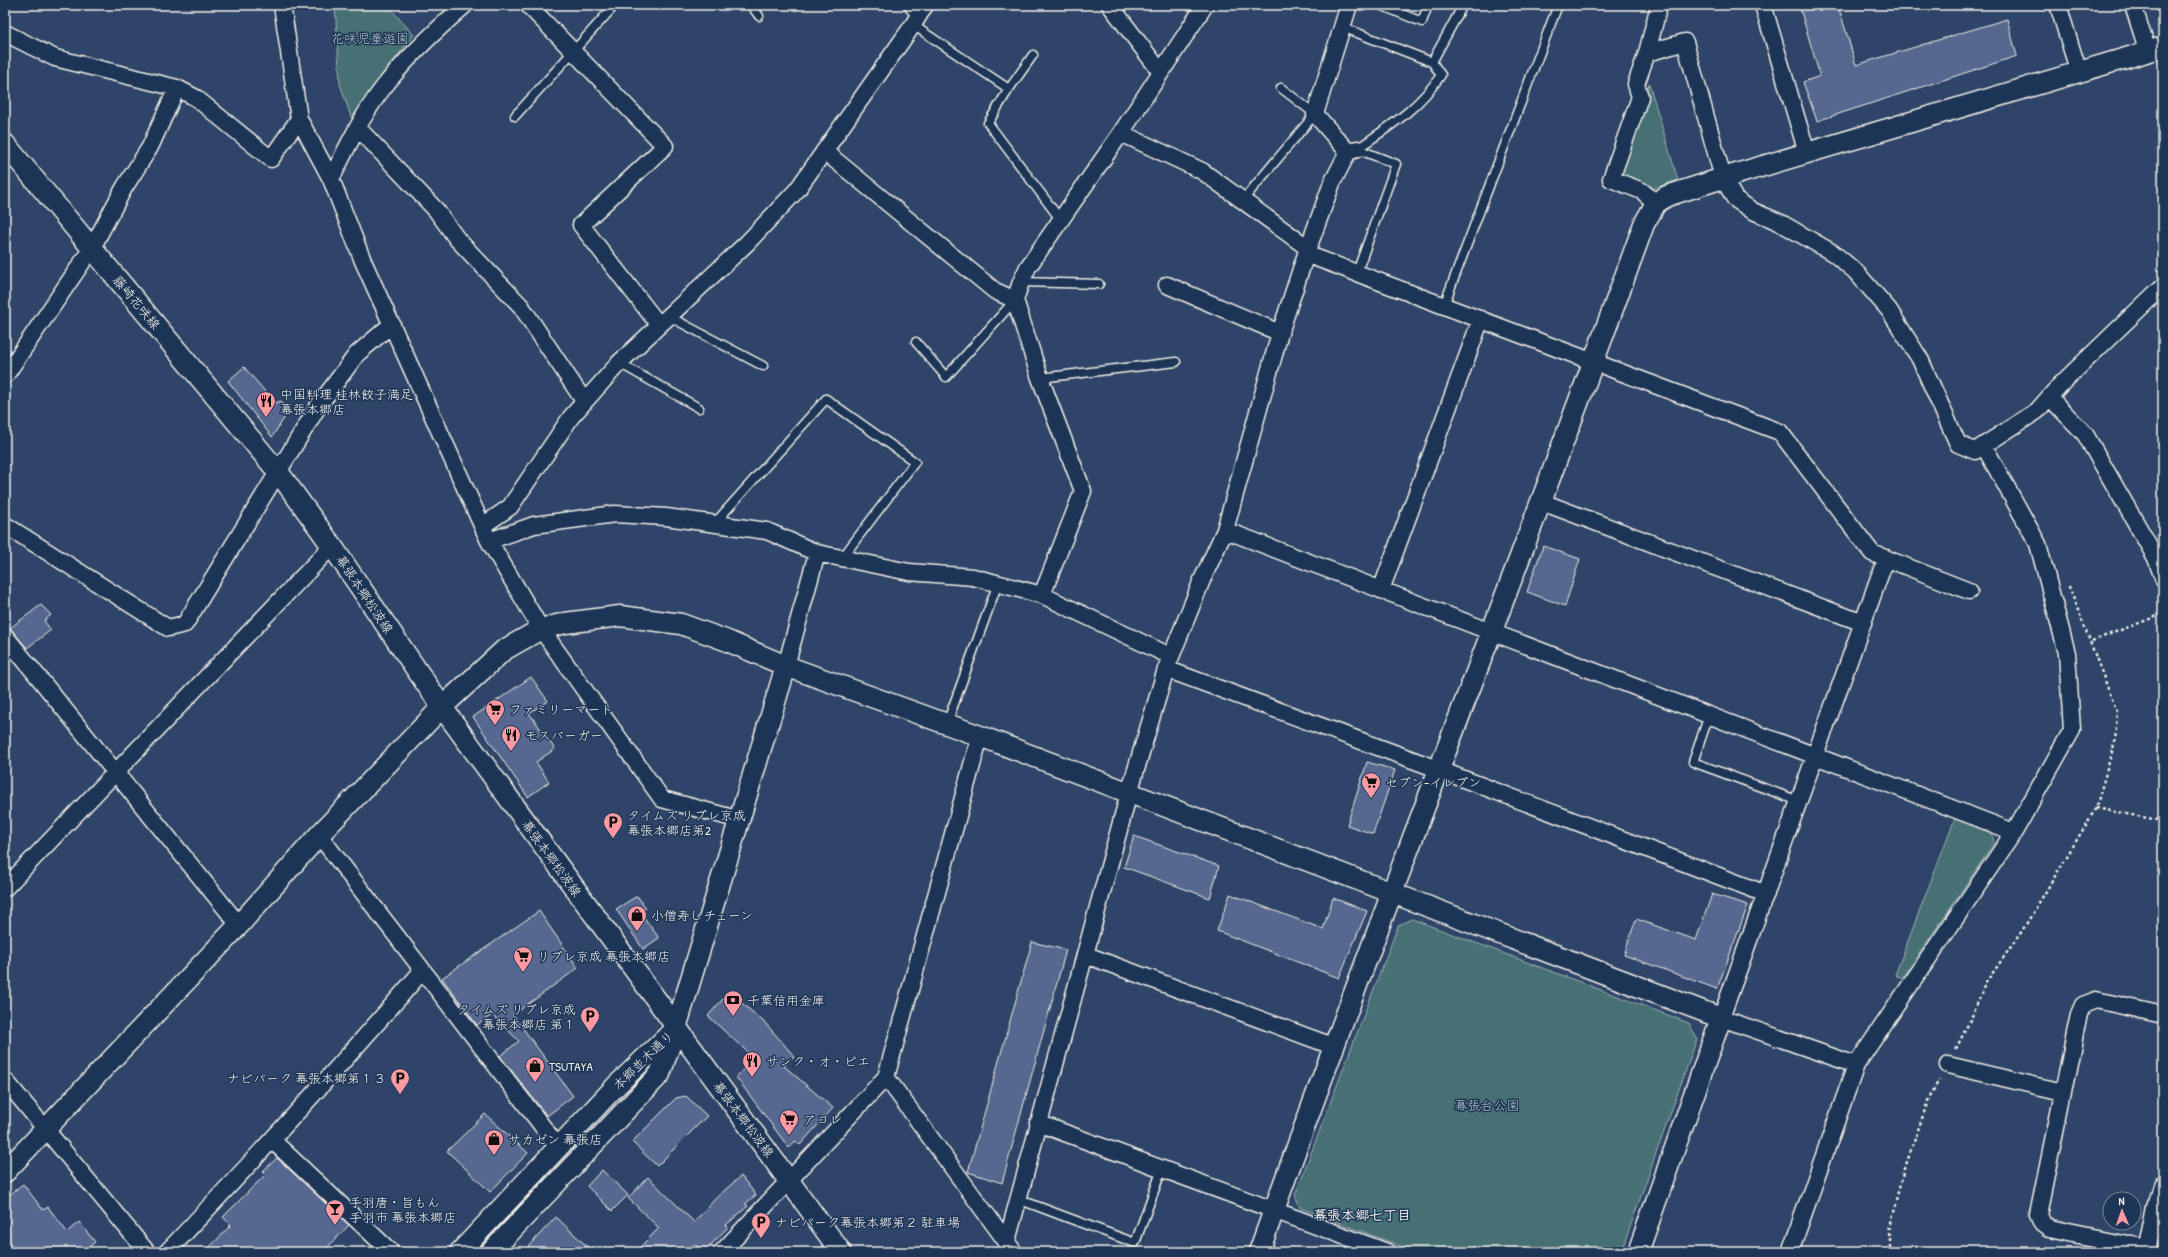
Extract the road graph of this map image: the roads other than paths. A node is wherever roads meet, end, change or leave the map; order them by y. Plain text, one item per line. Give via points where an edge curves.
1 (282, 5) edge
2 (466, 5) edge
3 (528, 5) edge
4 (615, 5) edge
5 (751, 5) edge
6 (907, 5) edge
7 (1110, 5) edge
8 (1205, 5) edge
9 (1349, 5) edge
10 (1380, 5) edge
11 (1428, 5) edge
12 (1463, 5) edge
13 (1558, 5) edge
14 (1659, 5) edge
15 (1763, 5) edge
16 (2058, 5) edge
17 (2133, 5) edge
18 (759, 16) dead end
19 (918, 16) edge
20 (1342, 27) junction
21 (5, 33) edge
22 (2155, 50) edge
23 (573, 53) junction
24 (1647, 53) junction
25 (1033, 55) dead end
26 (1432, 62) junction
27 (1160, 71) junction
28 (2079, 73) junction
29 (177, 88) junction
30 (1281, 88) dead end
31 (1009, 89) junction
32 (517, 113) dead end
33 (1315, 114) junction
34 (299, 119) junction
35 (358, 128) junction
36 (1121, 133) junction
37 (5, 144) edge
38 (824, 151) junction
39 (1353, 151) junction
40 (1807, 153) junction
41 (1723, 178) junction
42 (331, 179) junction
43 (1243, 200) junction
44 (1656, 203) junction
45 (1060, 219) junction
46 (92, 248) junction
47 (1307, 251) junction
48 (1357, 272) junction
49 (1021, 282) junction
50 (1099, 284) dead end
51 (1167, 285) dead end
52 (2163, 286) edge
53 (1015, 300) junction
54 (1444, 305) junction
55 (1481, 319) junction
56 (665, 321) junction
57 (392, 324) junction
58 (1280, 333) junction
59 (916, 342) dead end
60 (1176, 362) dead end
61 (619, 363) junction
62 (1594, 363) junction
63 (763, 366) dead end
64 (5, 376) edge
65 (1040, 378) junction
66 (2049, 397) junction
67 (584, 401) junction
68 (699, 408) dead end
69 (1984, 446) junction
70 (273, 467) junction
71 (1542, 502) junction
72 (5, 524) edge
73 (714, 524) junction
74 (484, 525) junction
75 (1225, 530) junction
76 (490, 540) junction
77 (332, 546) junction
78 (817, 553) junction
79 (842, 558) junction
80 (1886, 558) junction
81 (2163, 578) edge
82 (998, 583) junction
83 (1381, 590) junction
84 (1969, 592) dead end
85 (1042, 595) junction
86 (1863, 623) junction
87 (541, 629) junction
88 (1493, 632) junction
89 (5, 636) edge
90 (1168, 663) junction
91 (786, 666) junction
92 (442, 707) junction
93 (1709, 715) junction
94 (947, 723) junction
95 (980, 736) junction
96 (1815, 756) junction
97 (1440, 770) junction
98 (116, 773) junction
99 (1129, 793) junction
100 (1799, 801) junction
101 (740, 820) junction
102 (2014, 832) junction
103 (319, 835) junction
104 (5, 888) edge
105 (1393, 892) junction
106 (1766, 894) junction
107 (239, 925) junction
108 (1086, 955) junction
109 (422, 971) junction
110 (2163, 1015) edge
111 (1721, 1018) junction
112 (676, 1028) junction
113 (1335, 1047) junction
114 (1856, 1065) junction
115 (1948, 1065) road end
116 (886, 1077) junction
117 (5, 1080) edge
118 (2062, 1092) junction
119 (1038, 1123) junction
120 (46, 1130) junction
121 (273, 1140) junction
122 (559, 1148) junction
123 (1162, 1169) junction
124 (5, 1172) edge
125 (789, 1180) junction
126 (2163, 1186) edge
127 (1018, 1199) junction
128 (1274, 1210) junction
129 (1010, 1247) edge
130 (2147, 1251) edge
131 (147, 1252) edge
132 (167, 1252) edge
133 (391, 1252) edge
134 (460, 1252) edge
135 (492, 1252) edge
136 (722, 1252) edge
137 (840, 1252) edge
138 (1259, 1252) edge
139 (1387, 1252) edge
140 (1638, 1252) edge
141 (1790, 1252) edge

1 - 34 street
2 - 35 street via 427,38 407,60 383,88
3 - 23 street
4 - 23 lane
5 - 18 lane
6 - 19 lane
7 - 27 street
8 - 27 street
9 - 20 street
10 - 11 lane via 1422,22
12 - 26 lane
13 - 54 lane
14 - 24 street
15 - 40 street
16 - 28 street
17 - 22 street
19 - 31 lane
19 - 38 street
20 - 26 lane
20 - 33 street
21 - 29 street via 55,58
22 - 28 street
23 - 32 lane via 515,116
23 - 56 street via 665,146 581,225
24 - 41 street via 1685,42
24 - 44 street via 1636,84 1640,97 1610,179 1642,191
25 - 31 lane
26 - 39 lane via 1441,75 1428,94 1407,114
27 - 36 street
28 - 40 street
29 - 34 street via 196,98 271,159
29 - 46 street via 150,147 124,188
30 - 33 lane
31 - 45 lane via 988,123
33 - 39 street
33 - 43 lane
34 - 42 street
35 - 42 street
35 - 67 street via 436,210 457,239 521,306
36 - 43 street via 1202,171
36 - 45 street
37 - 46 street, 藤崎花咲線
38 - 53 street via 995,291
38 - 56 street via 792,195 747,243
39 - 47 street via 1332,183
39 - 48 lane via 1396,164
40 - 41 street
41 - 44 street via 1667,196
41 - 69 street via 1735,199 1753,211 1781,222 1833,253 1855,271 1889,310 1920,359 1958,444 1975,451
42 - 57 street via 363,261
43 - 47 street
44 - 62 street via 1644,224
45 - 49 street
46 - 64 street
46 - 70 street, 藤崎花咲線
47 - 48 street
47 - 58 street
48 - 54 street
49 - 50 lane
49 - 53 street
51 - 58 street
52 - 66 street
53 - 59 lane via 946,377
53 - 65 street
54 - 55 street
55 - 62 street
55 - 83 street
56 - 61 street
56 - 63 lane
57 - 70 street via 357,354
57 - 74 street
58 - 75 street
60 - 65 lane
61 - 67 street
61 - 68 lane
62 - 71 street
62 - 80 street via 1780,432 1872,553
65 - 85 street via 1083,492
66 - 69 street via 2037,411
66 - 81 street via 2085,434 2156,558
67 - 74 street via 510,507
69 - 102 street via 2038,544 2067,653 2072,730
70 - 72 street via 185,624 168,628
70 - 77 street, 幕張本郷松波線
71 - 86 street
71 - 88 street
73 - 76 street via 666,517 615,514 534,525
73 - 78 street via 767,530
73 - 79 lane via 826,399 915,462
74 - 76 street
75 - 83 street
75 - 90 street
76 - 87 street
77 - 92 street, 幕張本郷松波線
77 - 98 street
78 - 79 street
78 - 91 street
79 - 82 street via 909,572
80 - 84 street
80 - 86 street
82 - 85 street
82 - 94 lane
83 - 88 street
85 - 90 street
86 - 96 street
87 - 91 street via 564,623 620,616 681,624
87 - 92 street via 504,650
87 - 101 street via 662,799
88 - 93 street
88 - 97 street
89 - 98 street
90 - 97 street
90 - 99 street
91 - 94 street
91 - 101 street
92 - 103 street
92 - 112 street, 幕張本郷松波線
93 - 96 street
93 - 100 lane via 1693,762
94 - 95 street
95 - 99 street
95 - 116 street
96 - 100 street
96 - 102 street
97 - 105 street
97 - 106 street
98 - 104 street
98 - 107 street
99 - 105 street
99 - 108 street
100 - 106 street
101 - 112 street
102 - 114 street
103 - 107 street
103 - 109 street
105 - 111 street
105 - 113 street
106 - 111 street
107 - 120 street
108 - 113 street
108 - 119 street
109 - 121 street
109 - 122 street
110 - 118 street via 2096,1000 2083,1005
111 - 114 street
111 - 140 street
112 - 122 street, 本郷並木通り via 637,1065
112 - 125 street, 幕張本郷松波線
112 - 135 street, 本郷並木通り via 660,1074
113 - 128 street
114 - 141 street
115 - 118 street
116 - 125 street
116 - 129 street
117 - 120 street
118 - 130 street via 2039,1220 2049,1229
119 - 123 street
119 - 127 street
120 - 124 street
120 - 131 street
121 - 132 street
121 - 133 street
122 - 134 street, 本郷並木通り
123 - 127 lane via 1135,1243
123 - 128 street
125 - 136 street
125 - 137 street, 幕張本郷松波線
126 - 130 street via 2156,1206
127 - 129 street
128 - 138 street
128 - 139 street

